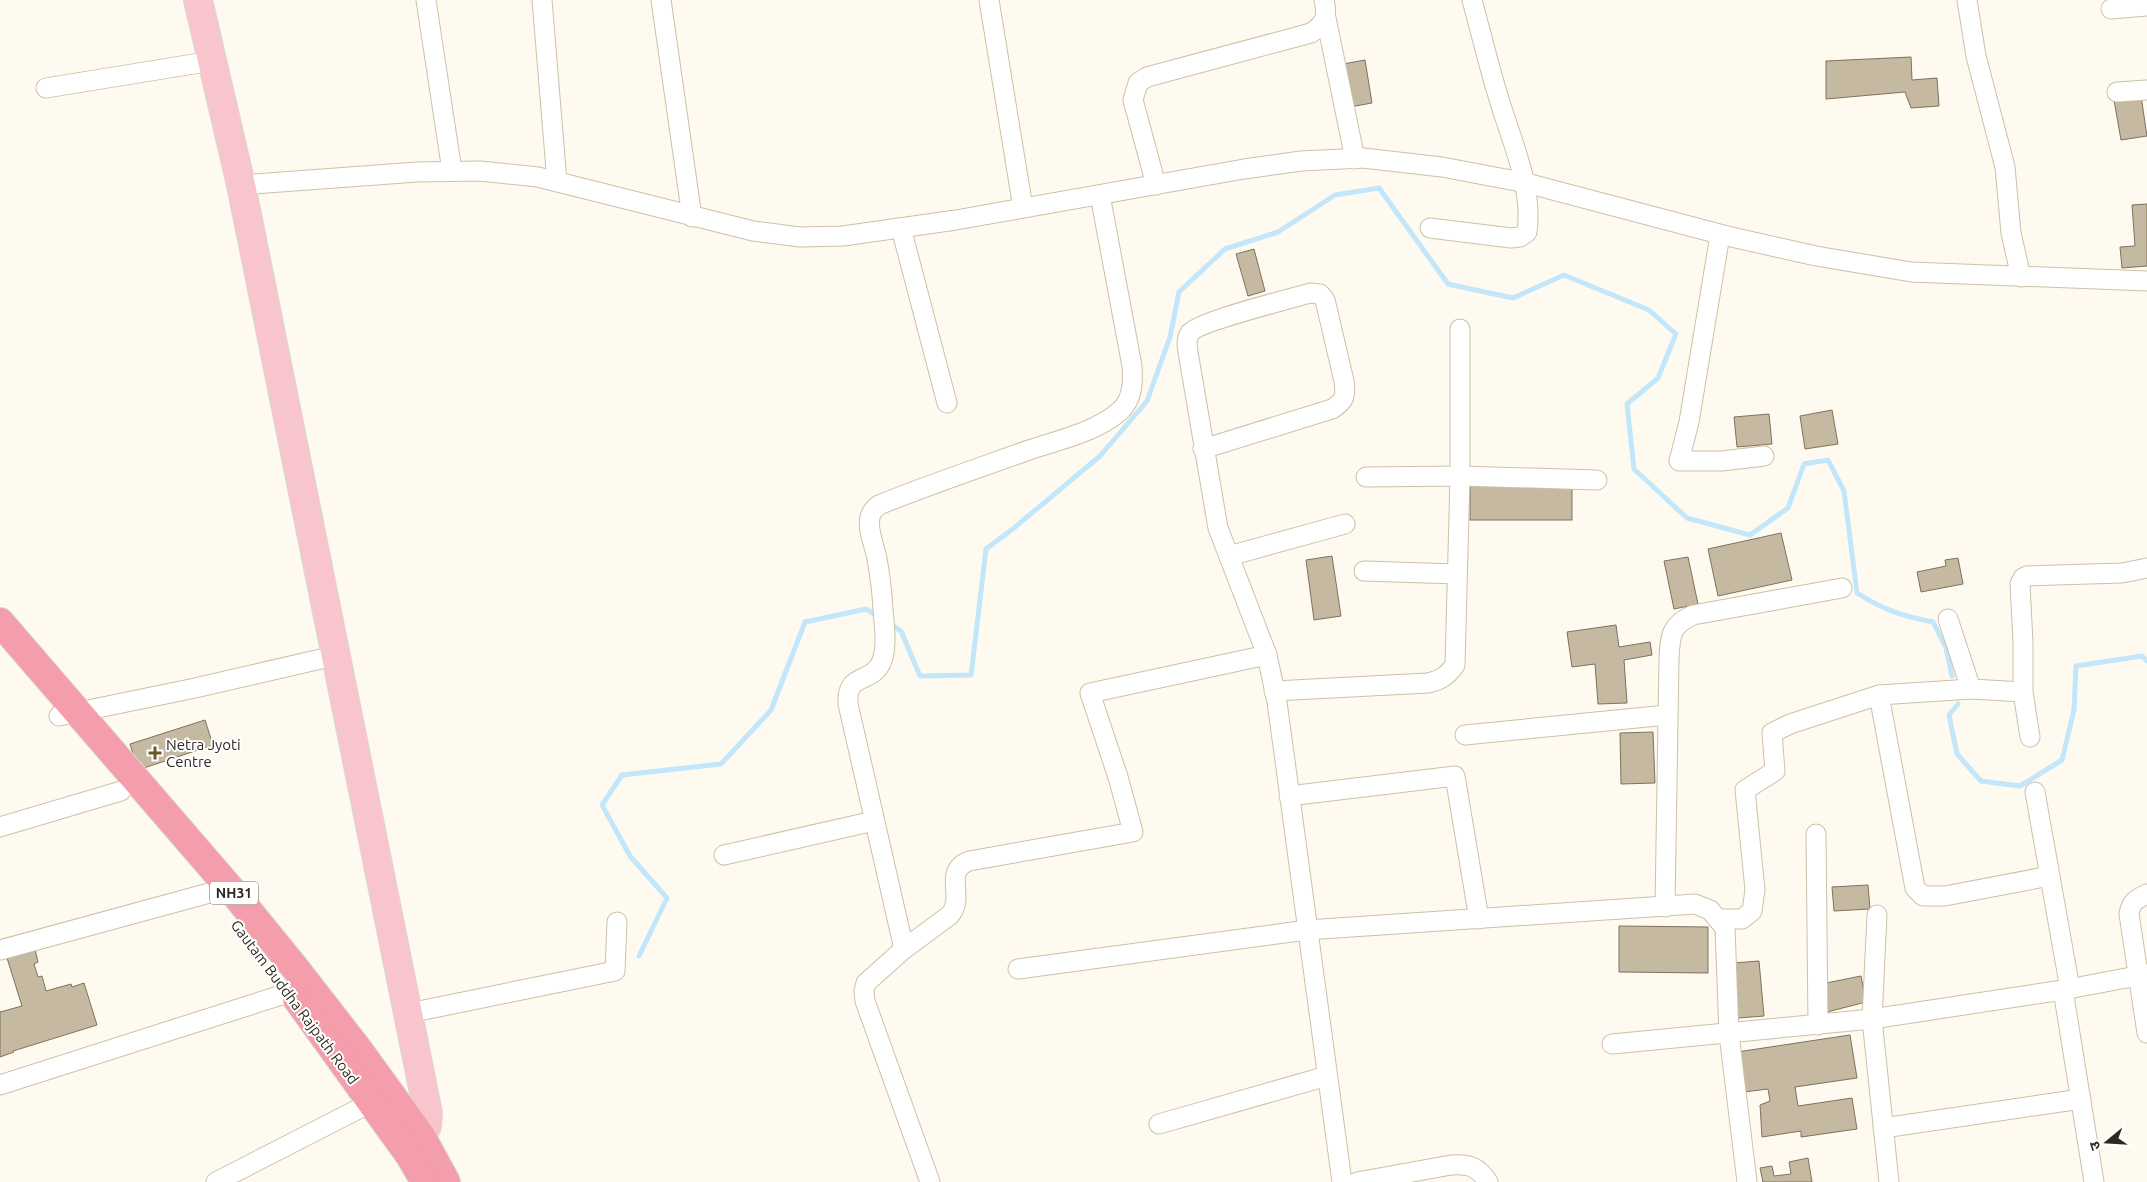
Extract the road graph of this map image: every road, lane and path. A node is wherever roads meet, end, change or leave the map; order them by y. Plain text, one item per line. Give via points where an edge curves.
1 (198, 0) edge
2 (426, 0) edge
3 (542, 0) edge
4 (661, 0) edge
5 (989, 0) edge
6 (1472, 0) edge
7 (1967, 0) edge
8 (2147, 6) edge
9 (1325, 9) edge
10 (2111, 10) dead end
11 (212, 61) junction
12 (46, 88) dead end
13 (2147, 90) edge
14 (2117, 92) dead end
15 (1355, 159) junction
16 (452, 171) junction
17 (557, 182) junction
18 (1526, 184) junction
19 (241, 185) junction
20 (1156, 185) junction
21 (1100, 195) junction
22 (1023, 208) junction
23 (692, 216) junction
24 (902, 228) junction
25 (1430, 228) dead end
26 (1720, 235) junction
27 (2020, 277) junction
28 (2147, 281) edge
29 (1460, 329) dead end
30 (947, 403) dead end
31 (1203, 449) junction
32 (1764, 456) dead end
33 (1460, 476) junction
34 (1366, 477) dead end
35 (1597, 480) dead end
36 (1345, 524) dead end
37 (1229, 556) junction
38 (2147, 568) edge
39 (1364, 571) dead end
40 (1457, 574) junction
41 (1842, 588) dead end
42 (1948, 619) dead end
43 (0, 622) edge
44 (0, 646) edge
45 (338, 655) junction
46 (1267, 655) junction
47 (1971, 689) junction
48 (1274, 691) junction
49 (2023, 692) junction
50 (1879, 695) junction
51 (68, 714) junction
52 (1667, 715) junction
53 (1465, 735) dead end
54 (2030, 737) dead end
55 (121, 791) junction
56 (2034, 792) dead end
57 (1289, 796) junction
58 (874, 821) junction
59 (0, 827) edge
60 (1816, 834) dead end
61 (724, 855) dead end
62 (2050, 876) junction
63 (212, 892) junction
64 (2147, 894) edge
65 (1665, 907) junction
66 (1877, 915) dead end
67 (1720, 918) junction
68 (1479, 919) junction
69 (617, 922) dead end
70 (1307, 930) junction
71 (904, 949) junction
72 (0, 950) edge
73 (1018, 969) dead end
74 (2143, 975) edge
75 (2067, 989) junction
76 (291, 992) junction
77 (409, 1013) junction
78 (1872, 1019) junction
79 (1818, 1025) junction
80 (2147, 1033) edge
81 (1729, 1034) junction
82 (1612, 1044) dead end
83 (1327, 1076) junction
84 (0, 1085) edge
85 (2081, 1099) junction
86 (370, 1103) junction
87 (1159, 1124) dead end
88 (1883, 1128) junction
89 (415, 1146) junction
90 (216, 1182) edge
91 (425, 1182) edge
92 (446, 1182) edge
93 (930, 1182) edge
94 (1342, 1182) edge
95 (1357, 1182) edge
96 (1488, 1182) edge
97 (1747, 1182) edge
98 (1889, 1182) edge
99 (2094, 1182) edge

1 - 11 main road
2 - 16 street
3 - 17 street
4 - 23 street
5 - 22 street
6 - 18 street via 1498,98
7 - 27 street via 1976,56 2005,167 2011,233
8 - 10 street
9 - 15 street
9 - 20 street via 1320,27 1312,33 1147,77 1138,83 1133,100
11 - 12 street
11 - 19 main road
13 - 14 street
15 - 18 street via 1442,167
15 - 20 street via 1301,161
16 - 17 street via 538,177
16 - 19 street
17 - 23 street
18 - 25 street via 1529,217 1527,232 1520,237
18 - 26 street
19 - 45 main road
20 - 21 street
21 - 22 street
21 - 58 street via 1132,366 1133,386 1121,410 1092,428 928,485 873,510 870,527 883,608 883,654 881,663 871,673 851,684 848,696
22 - 24 street
23 - 24 street via 753,231 800,237 842,236
24 - 30 street
26 - 27 street via 1911,272
26 - 32 street via 1689,422 1679,461 1722,461
27 - 28 street
29 - 33 street
31 - 31 street via 1188,352 1190,333 1207,323 1310,293 1320,294 1325,300 1344,381 1344,401 1332,409
31 - 37 street via 1218,528
33 - 34 street
33 - 35 street
33 - 40 street
36 - 37 street
37 - 46 street
38 - 49 street via 2122,573 2023,578 2020,584
39 - 40 street
40 - 48 street via 1455,665 1440,680
41 - 52 street via 1693,615 1680,621 1670,642
42 - 47 street
43 - 51 highway, NH31
44 - 51 highway, Gautam Buddha Rajpath Road / NH31
45 - 51 street
45 - 77 main road
46 - 48 street
46 - 71 street via 1090,693 1133,832 960,865 955,877 955,910
47 - 49 street
47 - 50 street
48 - 57 street
49 - 54 street
50 - 62 street via 1915,888 1923,896 1945,896
50 - 67 street via 1772,733 1775,771 1745,790 1755,890 1752,911 1742,919
51 - 55 highway, Gautam Buddha Rajpath Road / NH31
51 - 89 highway, NH31 via 252,916 358,1049
52 - 53 street
52 - 65 street
55 - 59 street
55 - 63 highway, Gautam Buddha Rajpath Road / NH31
56 - 62 street
57 - 68 street via 1455,776
57 - 70 street
58 - 61 street
58 - 71 street
60 - 79 street
62 - 75 street
63 - 72 street
63 - 76 highway, Gautam Buddha Rajpath Road / NH31
64 - 74 street via 2130,905 2129,914
65 - 67 street via 1695,904
65 - 68 street
66 - 78 street
67 - 81 street via 1725,928
68 - 70 street
69 - 77 street via 615,971
70 - 73 street
70 - 83 street
71 - 93 street via 866,983 865,1001
74 - 75 street
74 - 80 street
75 - 78 street
75 - 85 street
76 - 84 street
76 - 86 highway, Gautam Buddha Rajpath Road / NH31
77 - 89 main road via 428,1113 427,1126
78 - 79 street
78 - 88 street
79 - 81 street
81 - 82 street
81 - 97 street
83 - 87 street
83 - 94 street
85 - 88 street
85 - 99 street
86 - 89 highway, Gautam Buddha Rajpath Road / NH31
86 - 90 street
88 - 98 street
89 - 91 highway, Gautam Buddha Rajpath Road / NH31
89 - 92 highway, NH31
95 - 96 street via 1467,1164

